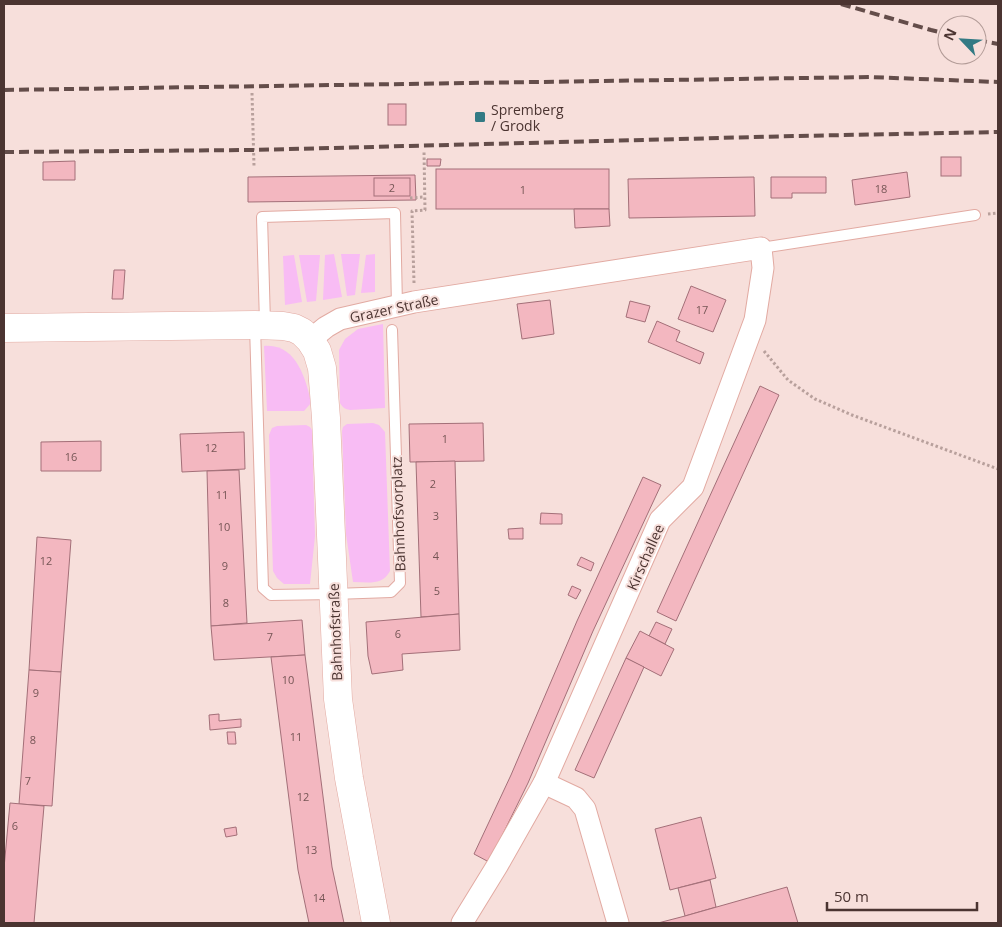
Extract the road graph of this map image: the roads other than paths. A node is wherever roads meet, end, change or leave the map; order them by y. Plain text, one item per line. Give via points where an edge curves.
1 (975, 215) dead end
2 (761, 248) junction
3 (406, 304) junction
4 (4, 328) edge
5 (392, 330) dead end
6 (259, 332) junction
7 (310, 340) junction
8 (334, 594) junction
9 (544, 783) junction
10 (376, 923) edge
11 (462, 923) edge
12 (618, 923) edge

1 - 2 lane
2 - 3 street, Grazer Straße
2 - 9 street, Kirschallee via 763,268 755,320 692,487 660,520
3 - 6 lane, Bahnhofsvorplatz via 395,213 262,217
3 - 7 street, Grazer Straße via 340,319
4 - 6 street
5 - 8 lane, Bahnhofsvorplatz via 400,582 391,592
6 - 7 street via 283,326 302,332
6 - 8 lane, Bahnhofsvorplatz via 263,588 271,595
7 - 8 street, Bahnhofstraße via 318,351 322,368
8 - 10 street, Bahnhofstraße via 338,699
9 - 11 street, Kirschallee
9 - 12 street via 576,798 585,809

